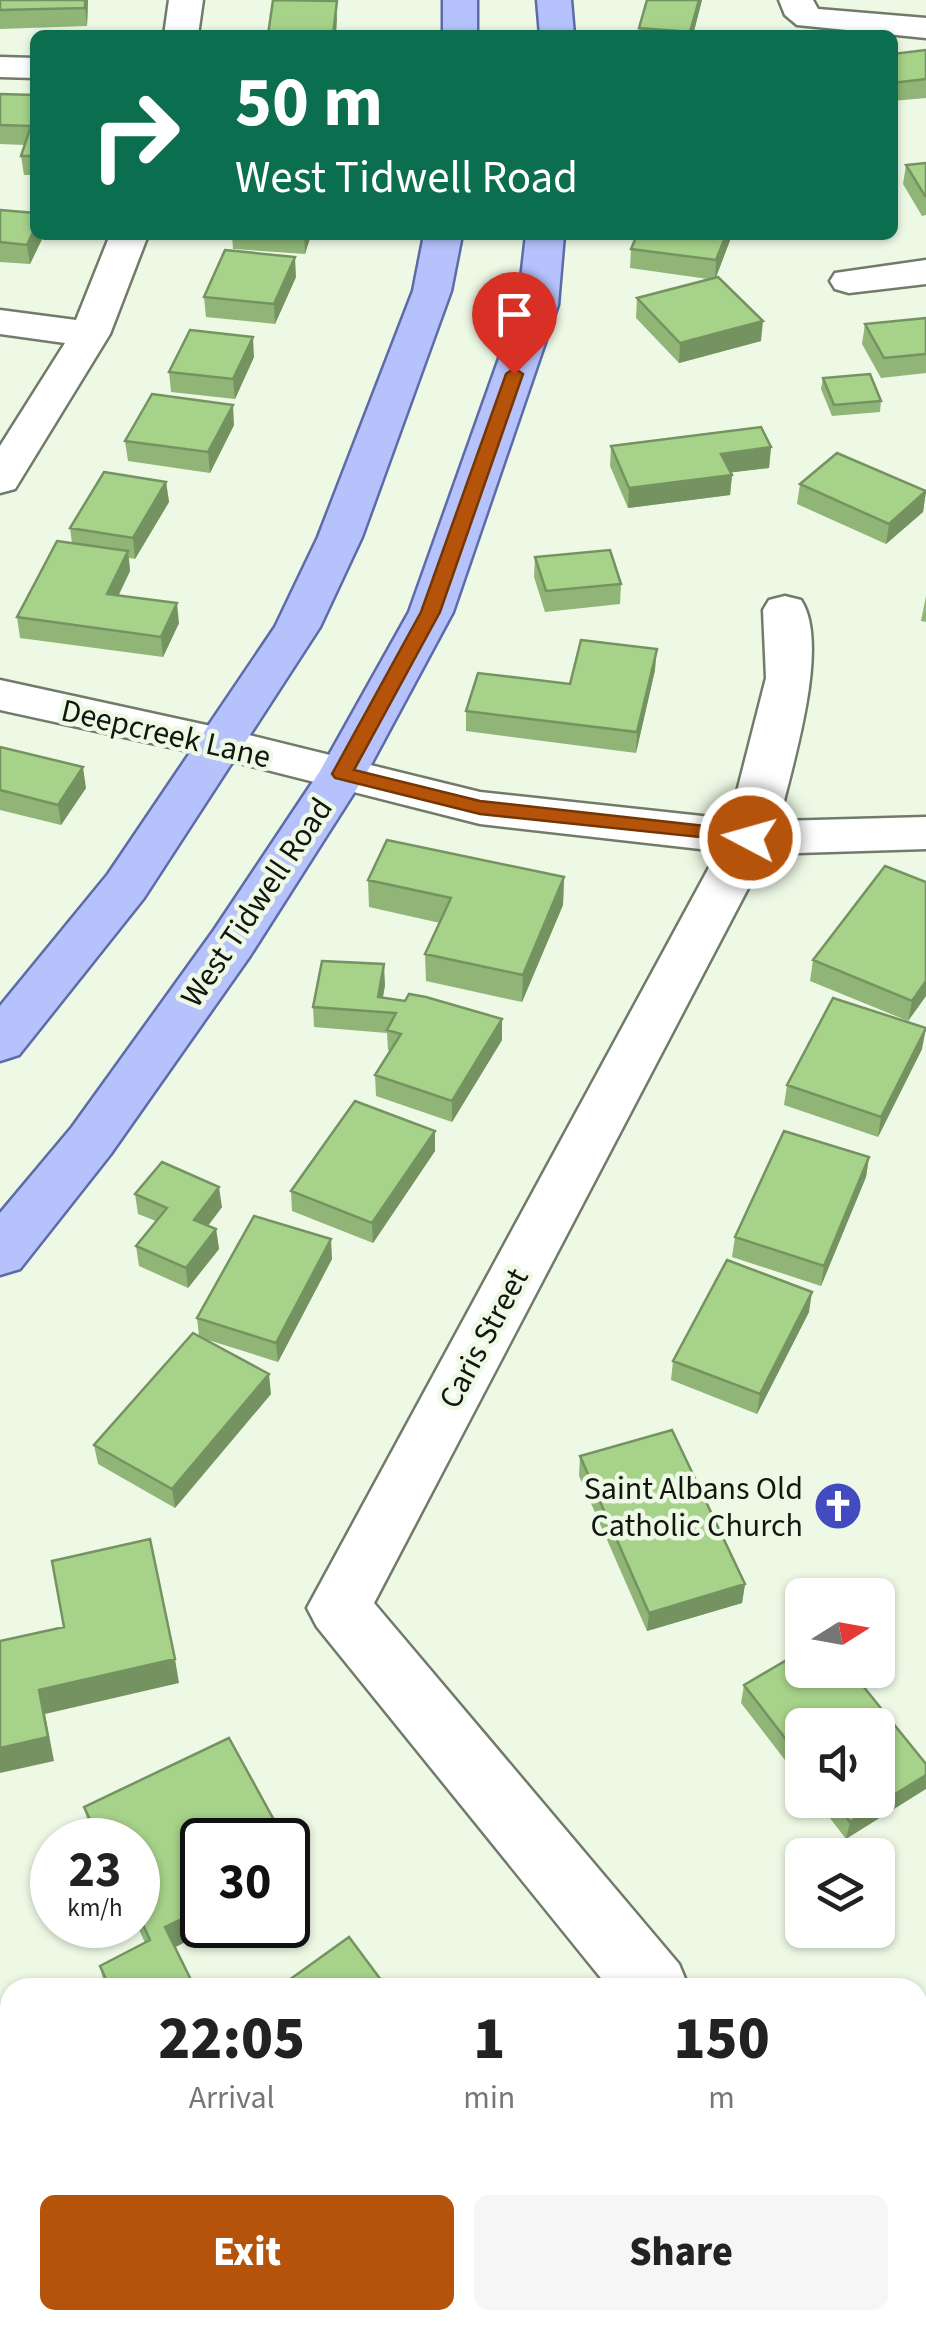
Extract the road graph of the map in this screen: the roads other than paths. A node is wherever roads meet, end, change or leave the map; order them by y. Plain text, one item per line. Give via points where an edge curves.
1 (186, 0) edge
2 (460, 0) edge
3 (554, 0) edge
4 (796, 0) edge
5 (926, 28) edge
6 (182, 30) edge
7 (460, 30) edge
8 (557, 30) edge
9 (0, 67) edge
10 (30, 68) edge
11 (127, 240) edge
12 (442, 240) edge
13 (544, 240) edge
14 (926, 272) edge
15 (849, 281) dead end
16 (0, 322) edge
17 (90, 334) junction
18 (0, 480) edge
19 (785, 610) dead end
20 (0, 695) edge
21 (220, 743) junction
22 (342, 774) junction
23 (926, 833) edge
24 (750, 838) junction
25 (0, 1042) edge
26 (0, 1252) edge
27 (646, 1978) edge

1 - 6 street
2 - 7 main road
3 - 8 main road
4 - 5 street via 809,18
9 - 10 street
11 - 17 street
12 - 21 main road via 432,291 340,537 297,627
13 - 22 main road, West Tidwell Road via 538,305 431,612
14 - 15 street
16 - 17 street
17 - 18 street
19 - 24 street, Caris Street via 789,678
20 - 21 street, Deepcreek Lane
21 - 22 street, Deepcreek Lane
21 - 25 main road via 126,886
22 - 24 street, Deepcreek Lane via 480,808
22 - 26 main road, West Tidwell Road via 92,1141
23 - 24 street, Deepcreek Lane
24 - 27 street, Caris Street via 339,1608

